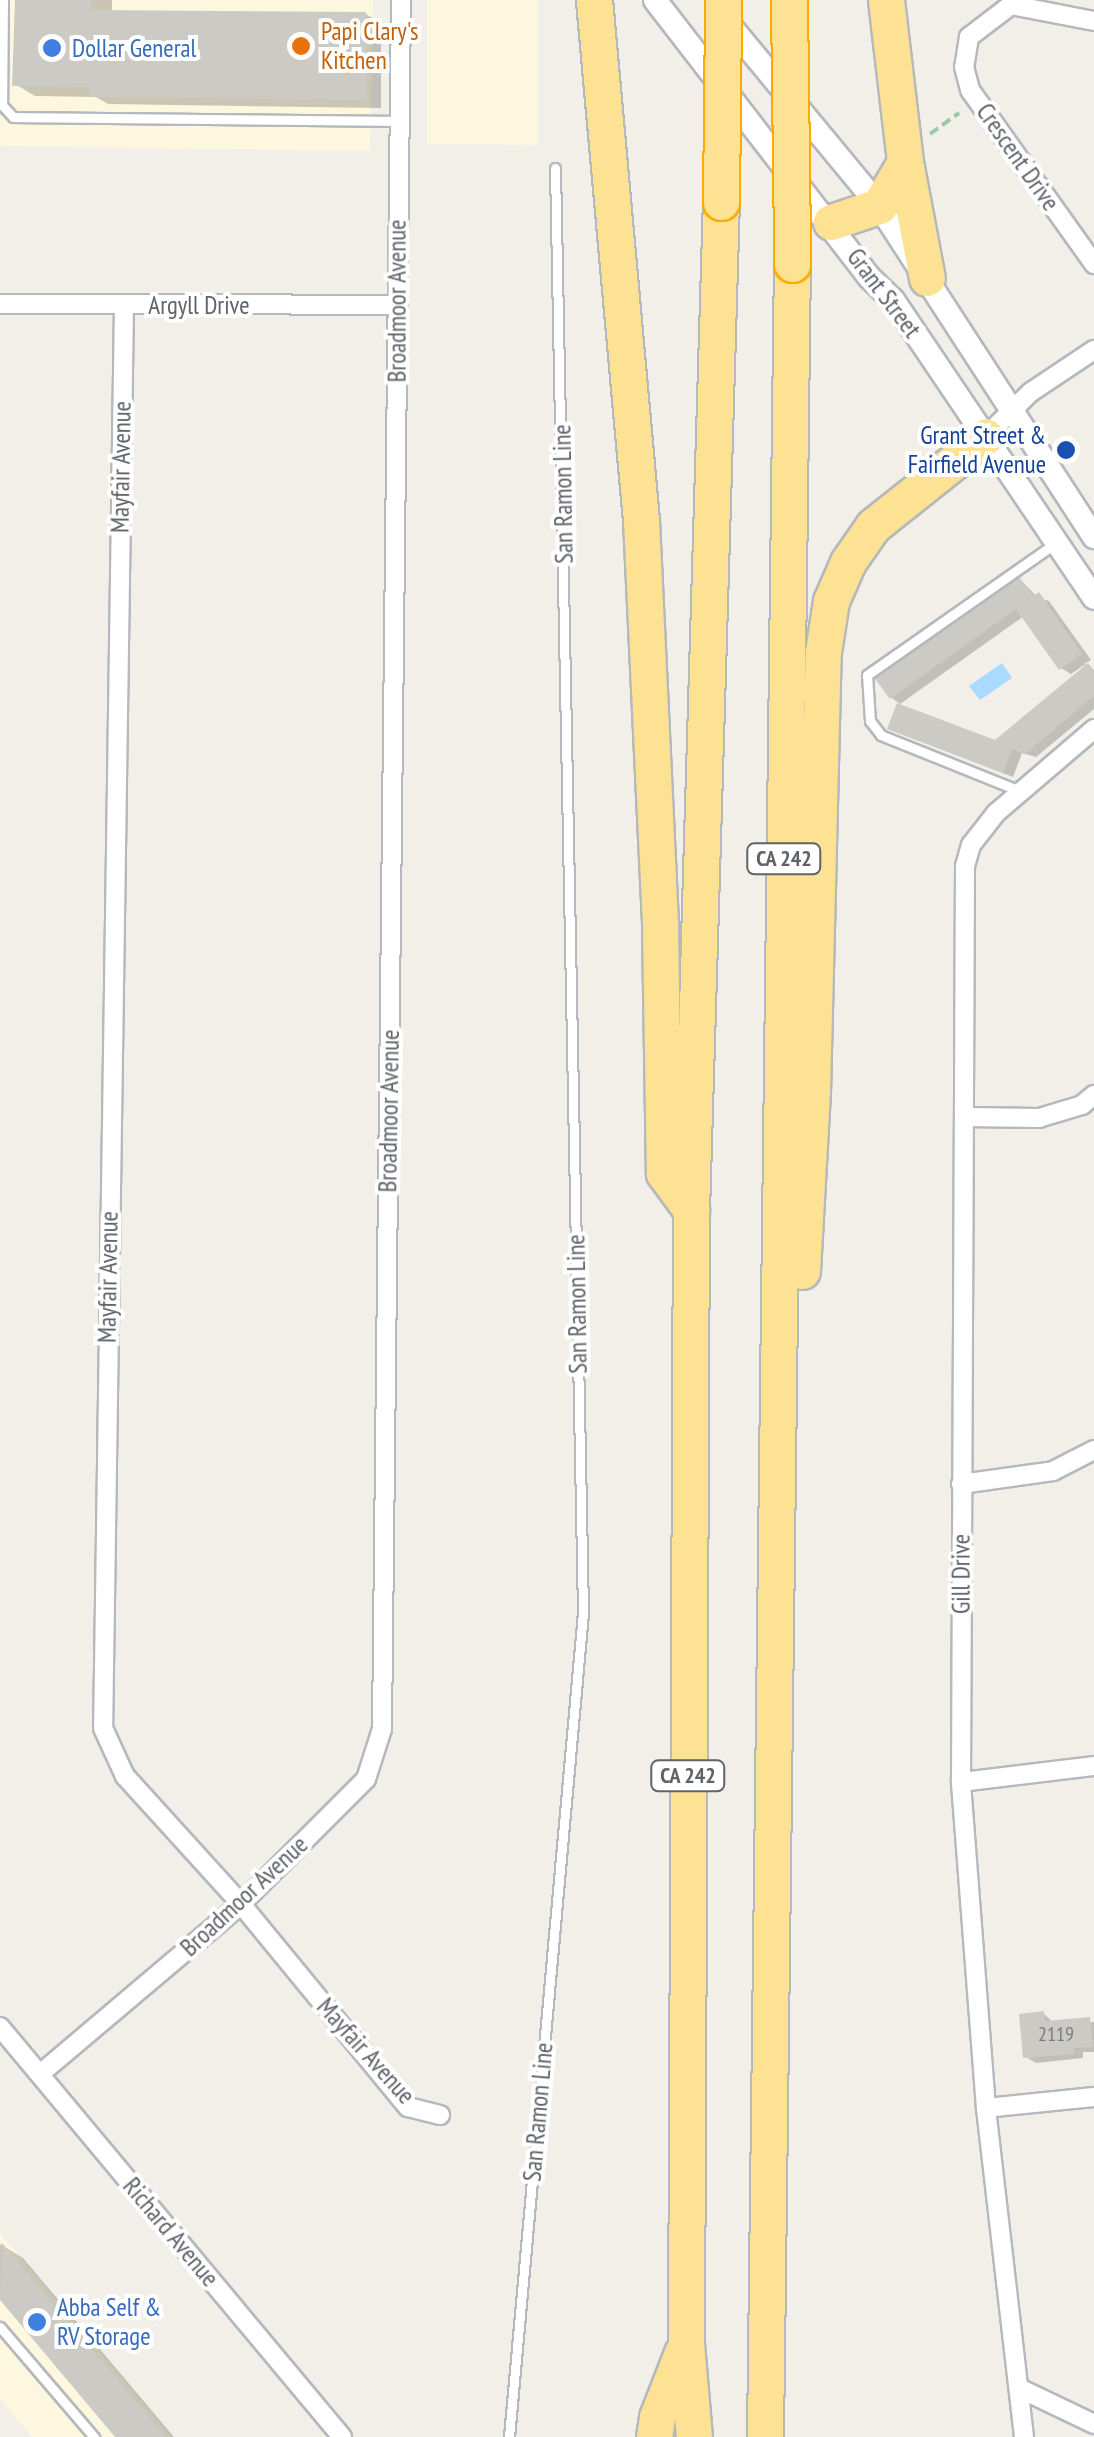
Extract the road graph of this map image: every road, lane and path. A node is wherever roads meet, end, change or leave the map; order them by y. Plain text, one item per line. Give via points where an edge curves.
1 (3, 0) edge
2 (401, 0) edge
3 (656, 0) edge
4 (709, 0) edge
5 (722, 0) edge
6 (789, 0) edge
7 (886, 0) edge
8 (600, 5) edge
9 (1094, 20) edge
10 (978, 100) junction
11 (398, 121) junction
12 (904, 154) junction
13 (555, 168) dead end
14 (878, 206) junction
15 (830, 222) junction
16 (1094, 264) edge
17 (927, 278) junction
18 (0, 304) edge
19 (124, 304) junction
20 (398, 305) junction
21 (1094, 350) edge
22 (1012, 410) junction
23 (986, 436) junction
24 (1094, 538) edge
25 (1054, 543) junction
26 (1094, 598) edge
27 (1094, 729) edge
28 (1020, 790) junction
29 (1094, 1095) edge
30 (967, 1117) junction
31 (691, 1210) junction
32 (1094, 1450) edge
33 (777, 1454) junction
34 (962, 1484) junction
35 (1094, 1766) edge
36 (961, 1782) junction
37 (241, 1904) junction
38 (0, 2027) edge
39 (40, 2074) junction
40 (1094, 2097) edge
41 (986, 2108) junction
42 (440, 2115) dead end
43 (0, 2326) edge
44 (686, 2343) junction
45 (1021, 2389) junction
46 (1094, 2424) edge
47 (94, 2437) edge
48 (342, 2437) edge
49 (509, 2437) edge
50 (654, 2437) edge
51 (694, 2437) edge
52 (765, 2437) edge
53 (1024, 2437) edge

1 - 11 lane via 2,105 13,117
2 - 11 street, Broadmoor Avenue
3 - 15 street, Grant Street
4 - 14 street, Grant Street
5 - 31 highway, CA 242, bridge
6 - 33 highway, CA 242, bridge via 792,264
7 - 12 highway
8 - 31 highway via 641,520 664,1173
9 - 10 street, Crescent Drive via 1011,5 969,36 964,67
10 - 12 path
10 - 16 street, Crescent Drive
11 - 20 street, Broadmoor Avenue
12 - 14 highway
12 - 17 highway
13 - 49 lane, San Ramon Line via 583,1612
14 - 15 highway
14 - 17 street, Grant Street
15 - 23 street, Grant Street
17 - 22 street, Grant Street
18 - 19 street, Argyll Drive
19 - 20 street, Argyll Drive
19 - 37 street, Mayfair Avenue via 103,1728 126,1776
20 - 37 street, Broadmoor Avenue via 382,1730 366,1779
21 - 22 street
22 - 23 street
22 - 24 street, Grant Street
23 - 25 street, Grant Street
23 - 33 highway via 873,526 831,601 823,652 812,1092 794,1407
25 - 26 street, Grant Street
25 - 28 lane via 868,675 870,721 880,735
27 - 28 street, Gill Drive
28 - 30 street, Gill Drive via 971,845 965,866
29 - 30 street via 1039,1118
30 - 34 street, Gill Drive
31 - 44 highway, CA 242
32 - 34 street via 1053,1471
33 - 52 highway, CA 242
34 - 36 street, Gill Drive
35 - 36 street
36 - 41 street, Gill Drive
37 - 39 street, Broadmoor Avenue
37 - 42 street, Mayfair Avenue via 408,2106
38 - 39 street, Richard Avenue
39 - 48 street, Richard Avenue
40 - 41 street
41 - 45 street, Gill Drive
43 - 47 lane
44 - 50 highway
44 - 51 highway, CA 242
45 - 46 street
45 - 53 street, Gill Drive

